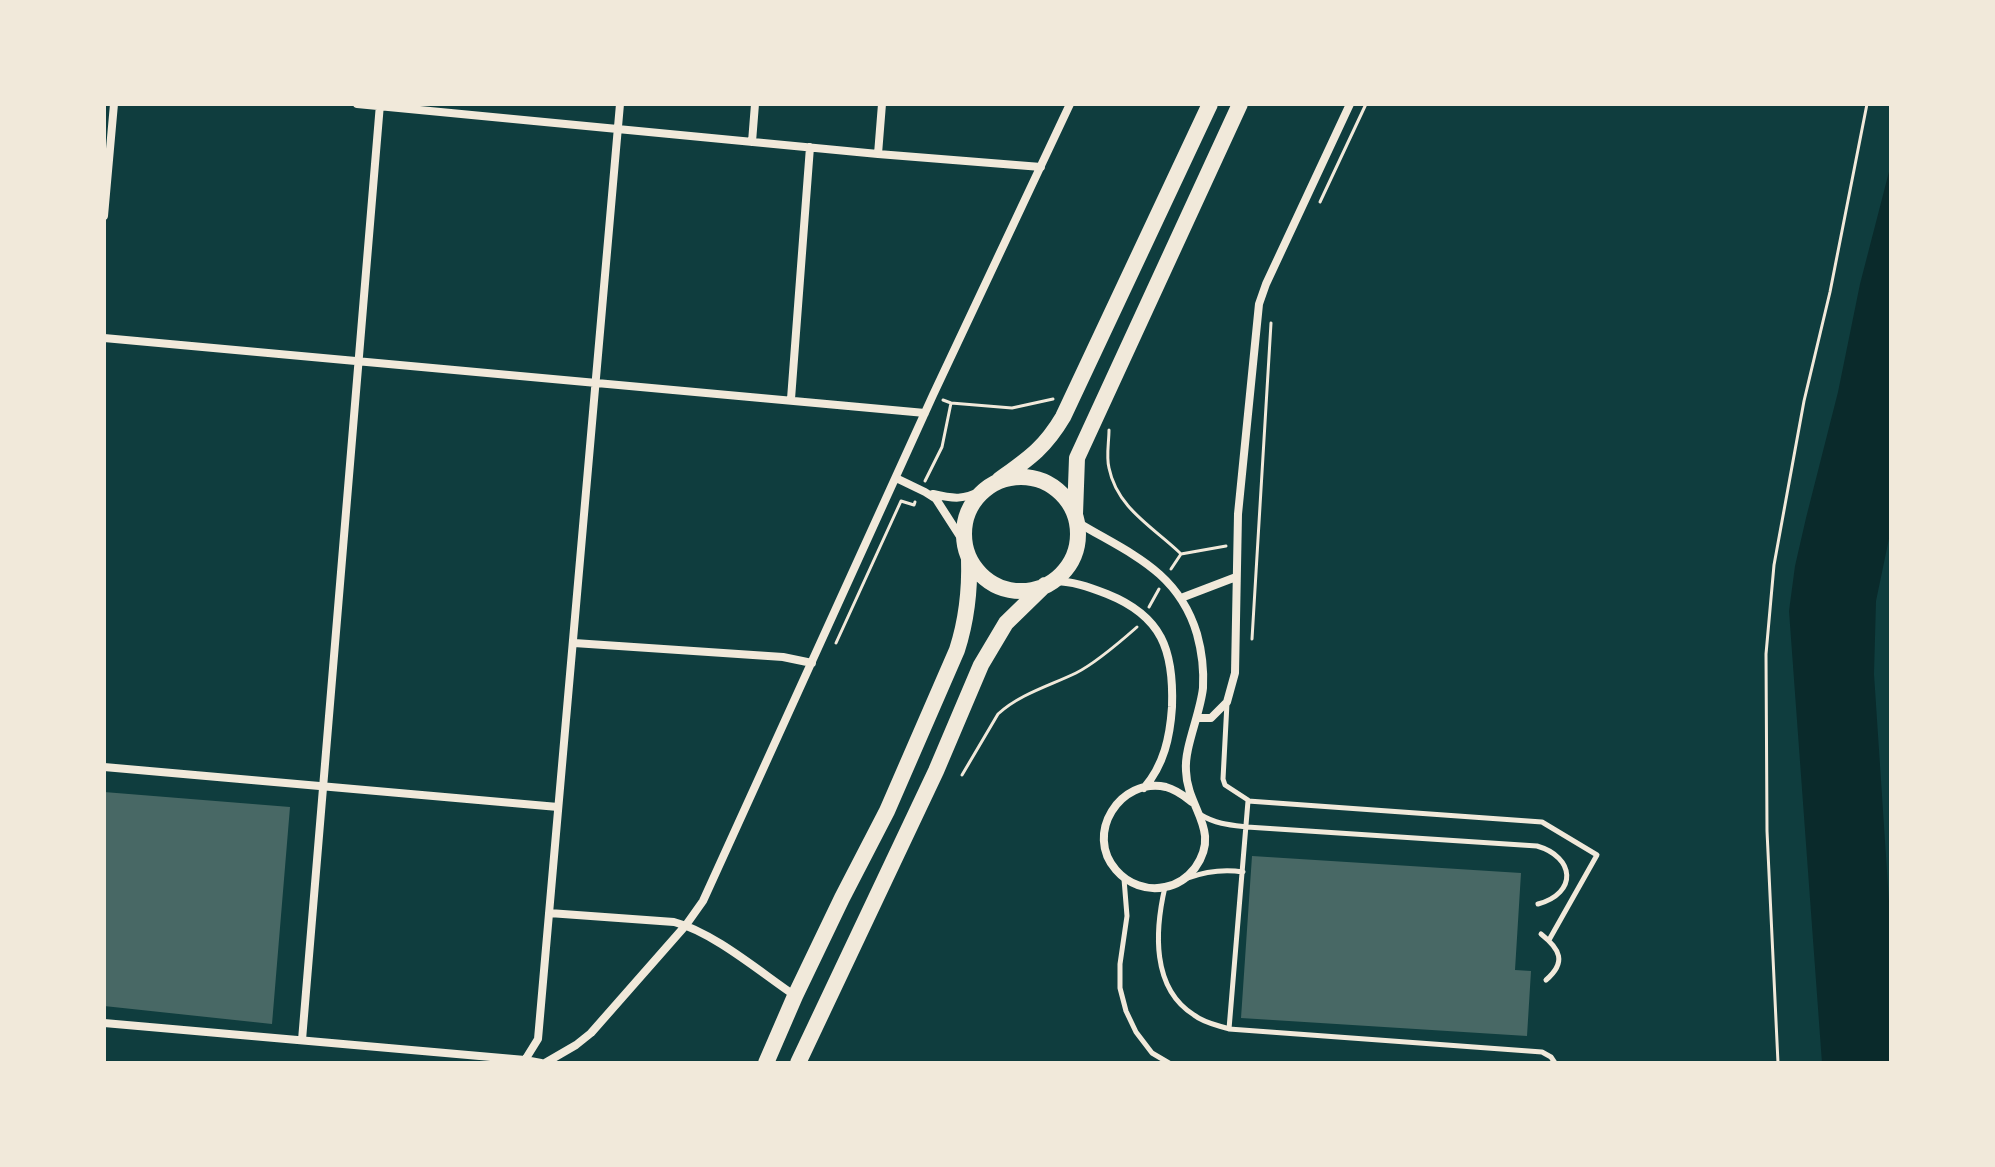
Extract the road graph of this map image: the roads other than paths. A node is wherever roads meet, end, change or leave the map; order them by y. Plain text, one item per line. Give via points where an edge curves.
1 (114, 104) edge
2 (357, 104) edge
3 (620, 104) edge
4 (755, 104) edge
5 (882, 104) edge
6 (1070, 104) edge
7 (1210, 104) edge
8 (1240, 104) edge
9 (1350, 104) edge
10 (380, 105) edge
11 (617, 129) junction
12 (752, 142) junction
13 (810, 147) junction
14 (878, 154) junction
15 (1041, 167) junction
16 (104, 216) edge
17 (104, 338) edge
18 (357, 362) junction
19 (596, 382) junction
20 (791, 399) junction
21 (925, 413) junction
22 (896, 478) junction
23 (999, 480) junction
24 (983, 490) junction
25 (923, 491) junction
26 (1076, 518) junction
27 (963, 541) junction
28 (969, 559) junction
29 (1236, 577) junction
30 (1049, 583) junction
31 (1181, 598) junction
32 (574, 643) junction
33 (812, 663) junction
34 (1227, 702) junction
35 (1198, 718) junction
36 (104, 767) edge
37 (324, 787) junction
38 (1144, 788) junction
39 (1250, 801) junction
40 (1192, 802) junction
41 (558, 807) junction
42 (1201, 815) junction
43 (1247, 827) junction
44 (1243, 872) junction
45 (1124, 878) junction
46 (1179, 882) junction
47 (1165, 887) junction
48 (1538, 904) dead end
49 (549, 913) junction
50 (686, 925) junction
51 (1541, 934) dead end
52 (1549, 940) junction
53 (1546, 980) dead end
54 (795, 996) junction
55 (104, 1023) edge
56 (1229, 1029) junction
57 (302, 1040) junction
58 (525, 1060) junction
59 (543, 1063) edge
60 (766, 1063) edge
61 (798, 1063) edge
62 (1169, 1063) edge
63 (1555, 1063) edge

1 - 16 street
2 - 10 street
3 - 11 street
4 - 12 street
5 - 14 street
6 - 15 street
7 - 23 highway via 1063,417 1041,448
8 - 26 highway via 1077,458
9 - 29 street via 1259,304
10 - 11 street
10 - 18 street
11 - 12 street
11 - 19 street
12 - 13 street
13 - 14 street
13 - 20 street
14 - 15 street
15 - 21 street
17 - 18 street
18 - 19 street
18 - 37 street
19 - 20 street
19 - 32 street
20 - 21 street
21 - 22 street
22 - 25 street
22 - 33 street
23 - 24 highway
23 - 26 highway via 1036,478 1054,486
24 - 25 street via 954,498
24 - 27 highway via 971,505
25 - 27 street via 936,499
26 - 30 highway via 1074,554 1065,571
26 - 31 street via 1165,579
27 - 28 highway
28 - 30 highway via 995,586 1033,590
28 - 54 highway via 968,605 957,650 887,811
29 - 31 street
29 - 34 street via 1235,673
30 - 38 street via 1091,587 1134,607 1167,648 1171,723 1154,777
30 - 61 highway via 1006,623 981,665
31 - 35 street via 1203,660
32 - 33 street
32 - 41 street
33 - 50 street via 703,901
34 - 35 street via 1211,718
34 - 39 lane via 1223,779
35 - 40 street via 1186,759
36 - 37 street
37 - 41 street
37 - 57 street
38 - 40 street via 1166,787
38 - 45 street via 1122,798 1105,823 1106,853
39 - 43 lane
39 - 52 lane via 1542,822 1597,855
40 - 42 street
41 - 49 street
42 - 43 lane
42 - 46 street via 1206,830 1201,860
43 - 44 lane
43 - 48 lane via 1537,846 1561,858 1566,870 1562,891
44 - 46 lane via 1203,872
44 - 56 lane
45 - 47 street via 1137,885
45 - 62 lane via 1127,916 1120,988 1136,1032 1152,1053
46 - 47 street
47 - 56 lane via 1157,937 1165,979 1190,1014
49 - 50 street
49 - 58 street via 538,1039
50 - 54 street
50 - 59 street via 591,1033
51 - 52 lane
52 - 53 lane via 1560,963
54 - 60 highway
55 - 57 street
56 - 63 lane via 1542,1052
57 - 58 street
58 - 59 street

